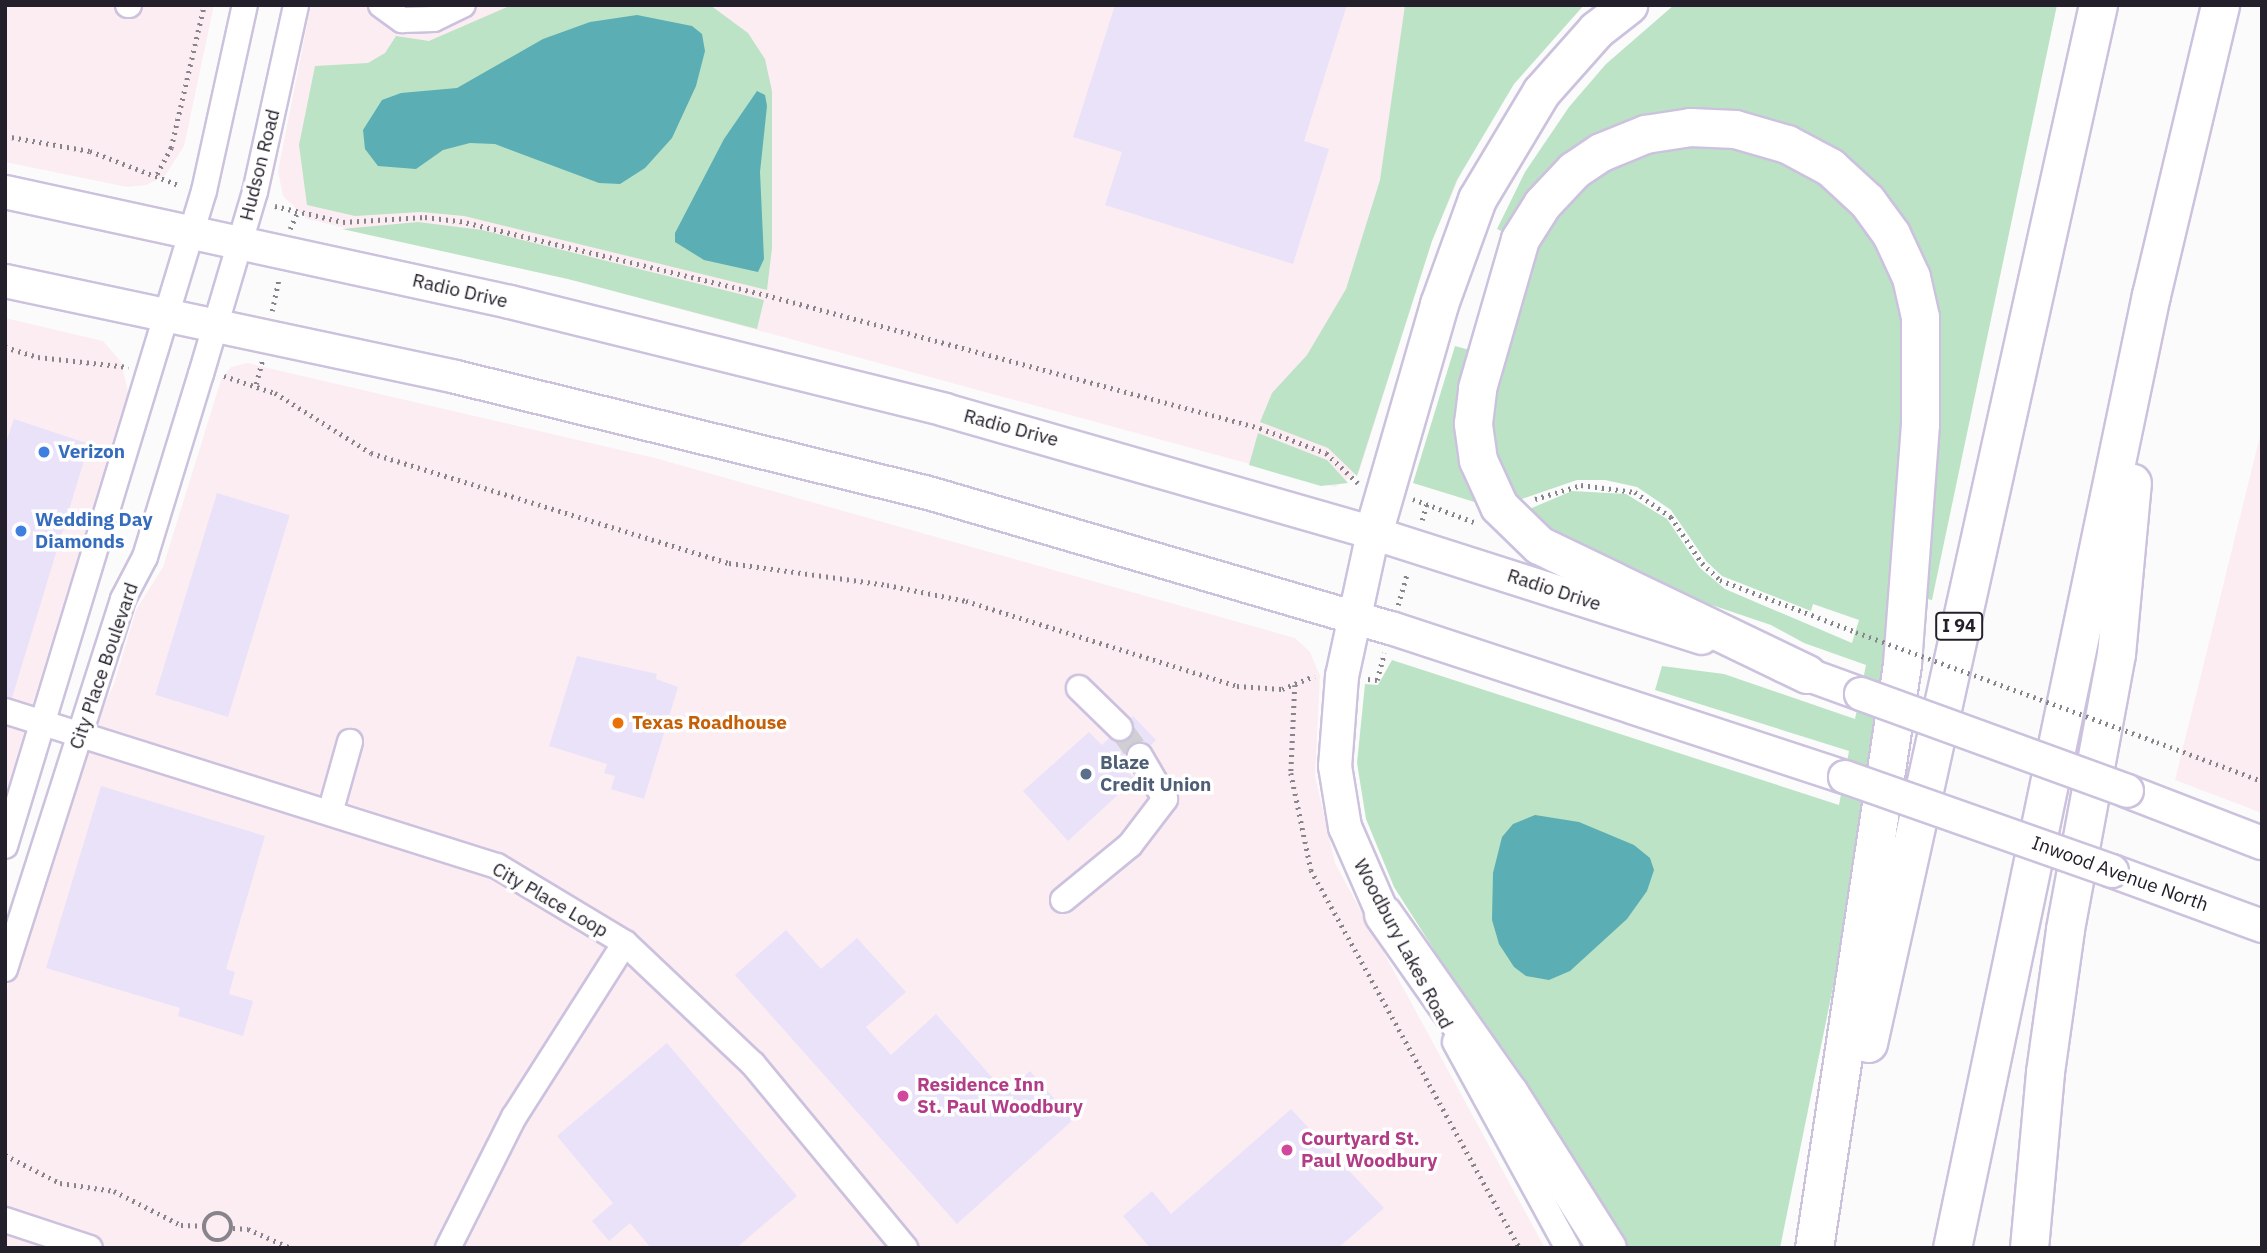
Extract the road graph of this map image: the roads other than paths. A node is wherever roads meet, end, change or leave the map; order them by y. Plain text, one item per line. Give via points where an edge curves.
1 (245, 5) edge
2 (296, 5) edge
3 (381, 5) edge
4 (463, 5) edge
5 (1628, 5) edge
6 (2098, 5) edge
7 (2220, 5) edge
8 (5, 192) edge
9 (192, 232) junction
10 (240, 242) junction
11 (5, 281) edge
12 (2151, 296) junction
13 (167, 313) junction
14 (216, 323) junction
15 (1373, 533) junction
16 (1355, 617) junction
17 (1807, 674) junction
18 (1079, 688) dead end
19 (5, 711) edge
20 (43, 723) junction
21 (1120, 728) tunnel mouth
22 (79, 734) junction
23 (350, 742) dead end
24 (1140, 756) tunnel mouth
25 (330, 813) junction
26 (2262, 843) edge
27 (5, 846) edge
28 (1063, 900) dead end
29 (1383, 914) junction
30 (2262, 926) edge
31 (625, 943) junction
32 (5, 969) edge
33 (5, 1220) edge
34 (447, 1246) edge
35 (90, 1248) edge
36 (905, 1248) edge
37 (1568, 1248) edge
38 (1607, 1248) edge
39 (1814, 1248) edge
40 (1822, 1248) edge
41 (1952, 1248) edge
42 (2029, 1248) edge

1 - 9 street
2 - 10 street, Hudson Road
3 - 4 street via 402,20 434,19
5 - 15 highway via 1596,30 1558,71 1490,172 1455,252
6 - 40 highway, I 94
7 - 12 highway
8 - 9 main road, Radio Drive
9 - 10 main road, Radio Drive
9 - 13 street
10 - 14 street, Hudson Road
10 - 15 main road, Radio Drive via 824,379
11 - 13 main road
12 - 41 highway
12 - 42 highway via 2116,654 2065,929 2045,1072
13 - 14 main road
13 - 20 street, City Place Boulevard
14 - 16 main road via 857,474
14 - 22 street, City Place Boulevard via 145,557 123,599
15 - 16 main road, Woodbury Lakes Road
15 - 17 main road, Radio Drive
16 - 29 main road, Woodbury Lakes Road via 1338,702 1336,784 1354,854
16 - 30 main road, Inwood Avenue North, bridge via 1845,777
17 - 26 main road, Radio Drive, bridge
17 - 39 highway via 1558,556 1507,517 1485,482 1478,460 1477,388 1516,247 1536,211 1568,176 1601,152 1645,134 1690,127 1727,128 1779,141 1814,157 1874,208 1901,252 1918,306 1922,372 1917,478 1894,727
18 - 21 street
19 - 20 street, City Place Loop
20 - 22 street, City Place Loop
20 - 27 street, City Place Boulevard
22 - 25 street, City Place Loop
22 - 32 street, City Place Boulevard
23 - 25 street
24 - 28 street via 1165,799 1130,845
25 - 31 street, City Place Loop via 497,866
29 - 37 street, Woodbury Lakes Road
29 - 38 highway via 1509,1093
31 - 34 street via 514,1117
31 - 36 street, City Place Loop via 753,1064
33 - 35 street

